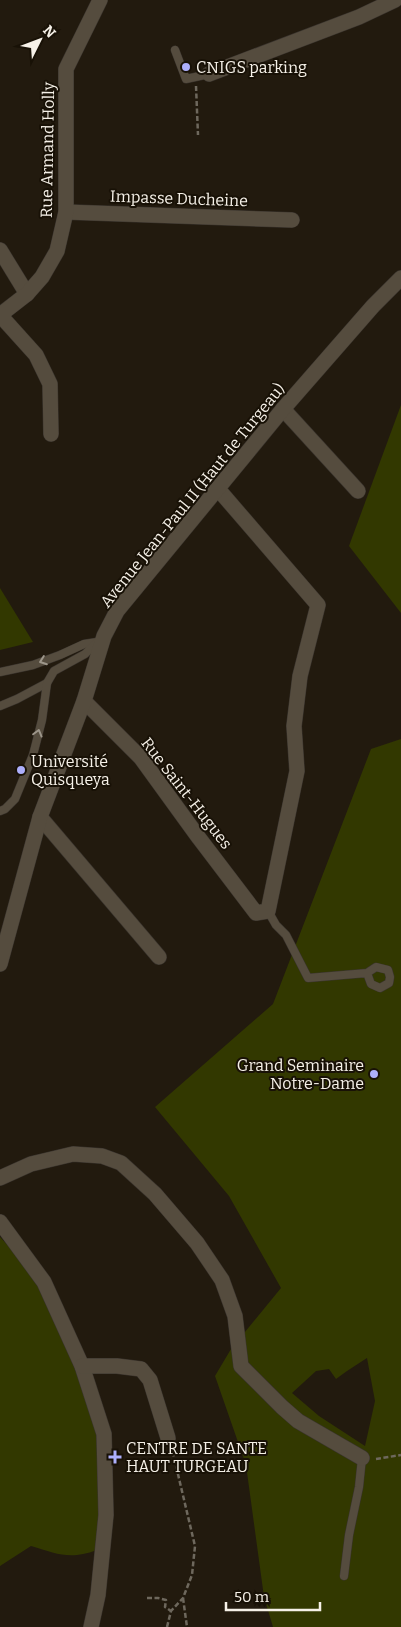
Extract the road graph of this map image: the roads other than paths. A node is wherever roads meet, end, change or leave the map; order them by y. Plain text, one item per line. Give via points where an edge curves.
1 (100, 0) edge
2 (394, 0) edge
3 (175, 50) dead end
4 (202, 76) joint
5 (66, 212) junction
6 (292, 220) dead end
7 (0, 250) edge
8 (401, 278) edge
9 (27, 294) junction
10 (0, 315) edge
11 (283, 410) junction
12 (51, 434) dead end
13 (218, 488) junction
14 (358, 491) dead end
15 (100, 640) junction
16 (0, 672) edge
17 (47, 683) junction
18 (84, 701) junction
19 (0, 706) edge
20 (3, 810) edge
21 (40, 817) junction
22 (262, 912) junction
23 (159, 957) dead end
24 (0, 964) edge
25 (367, 973) dead end
26 (0, 1178) edge
27 (0, 1222) edge
28 (82, 1366) junction
29 (168, 1438) road end
30 (362, 1458) joint
31 (344, 1576) dead end
32 (91, 1627) edge

1 - 5 street, Rue Armand Holly via 66,69
2 - 4 street via 359,17
3 - 4 lane via 186,78
5 - 6 street, Impasse Ducheine
5 - 9 street, Rue Armand Holly via 57,251 42,278
7 - 9 street
8 - 11 street, Avenue Jean-Paul II (Haut de Turgeau)
9 - 10 street, Rue Armand Holly
10 - 12 street via 36,354 50,384
11 - 13 street, Avenue Jean-Paul II (Haut de Turgeau)
11 - 14 street
13 - 15 street, Avenue Jean-Paul II (Haut de Turgeau) via 117,611
13 - 22 street via 318,605 300,676 294,726 297,771
15 -> 16 lane via 33,665
15 - 17 lane via 85,654 54,671
15 - 18 street, Avenue Jean-Paul II (Haut de Turgeau)
17 - 19 lane
20 -> 17 lane via 15,799 33,755
18 - 21 street, Avenue Jean-Paul II (Haut de Turgeau)
18 - 22 street, Rue Saint-Hugues via 141,758 199,838
21 - 23 street
21 - 24 street, Avenue Jean-Paul II (Haut de Turgeau)
22 - 25 lane via 286,935 308,978
26 - 30 street via 31,1164 74,1154 102,1156 121,1162 155,1194 222,1280 235,1316 241,1366 298,1421
27 - 28 street via 44,1282
28 - 29 street via 141,1369 150,1380
28 - 32 street via 104,1434 106,1515 98,1595
30 - 31 lane

